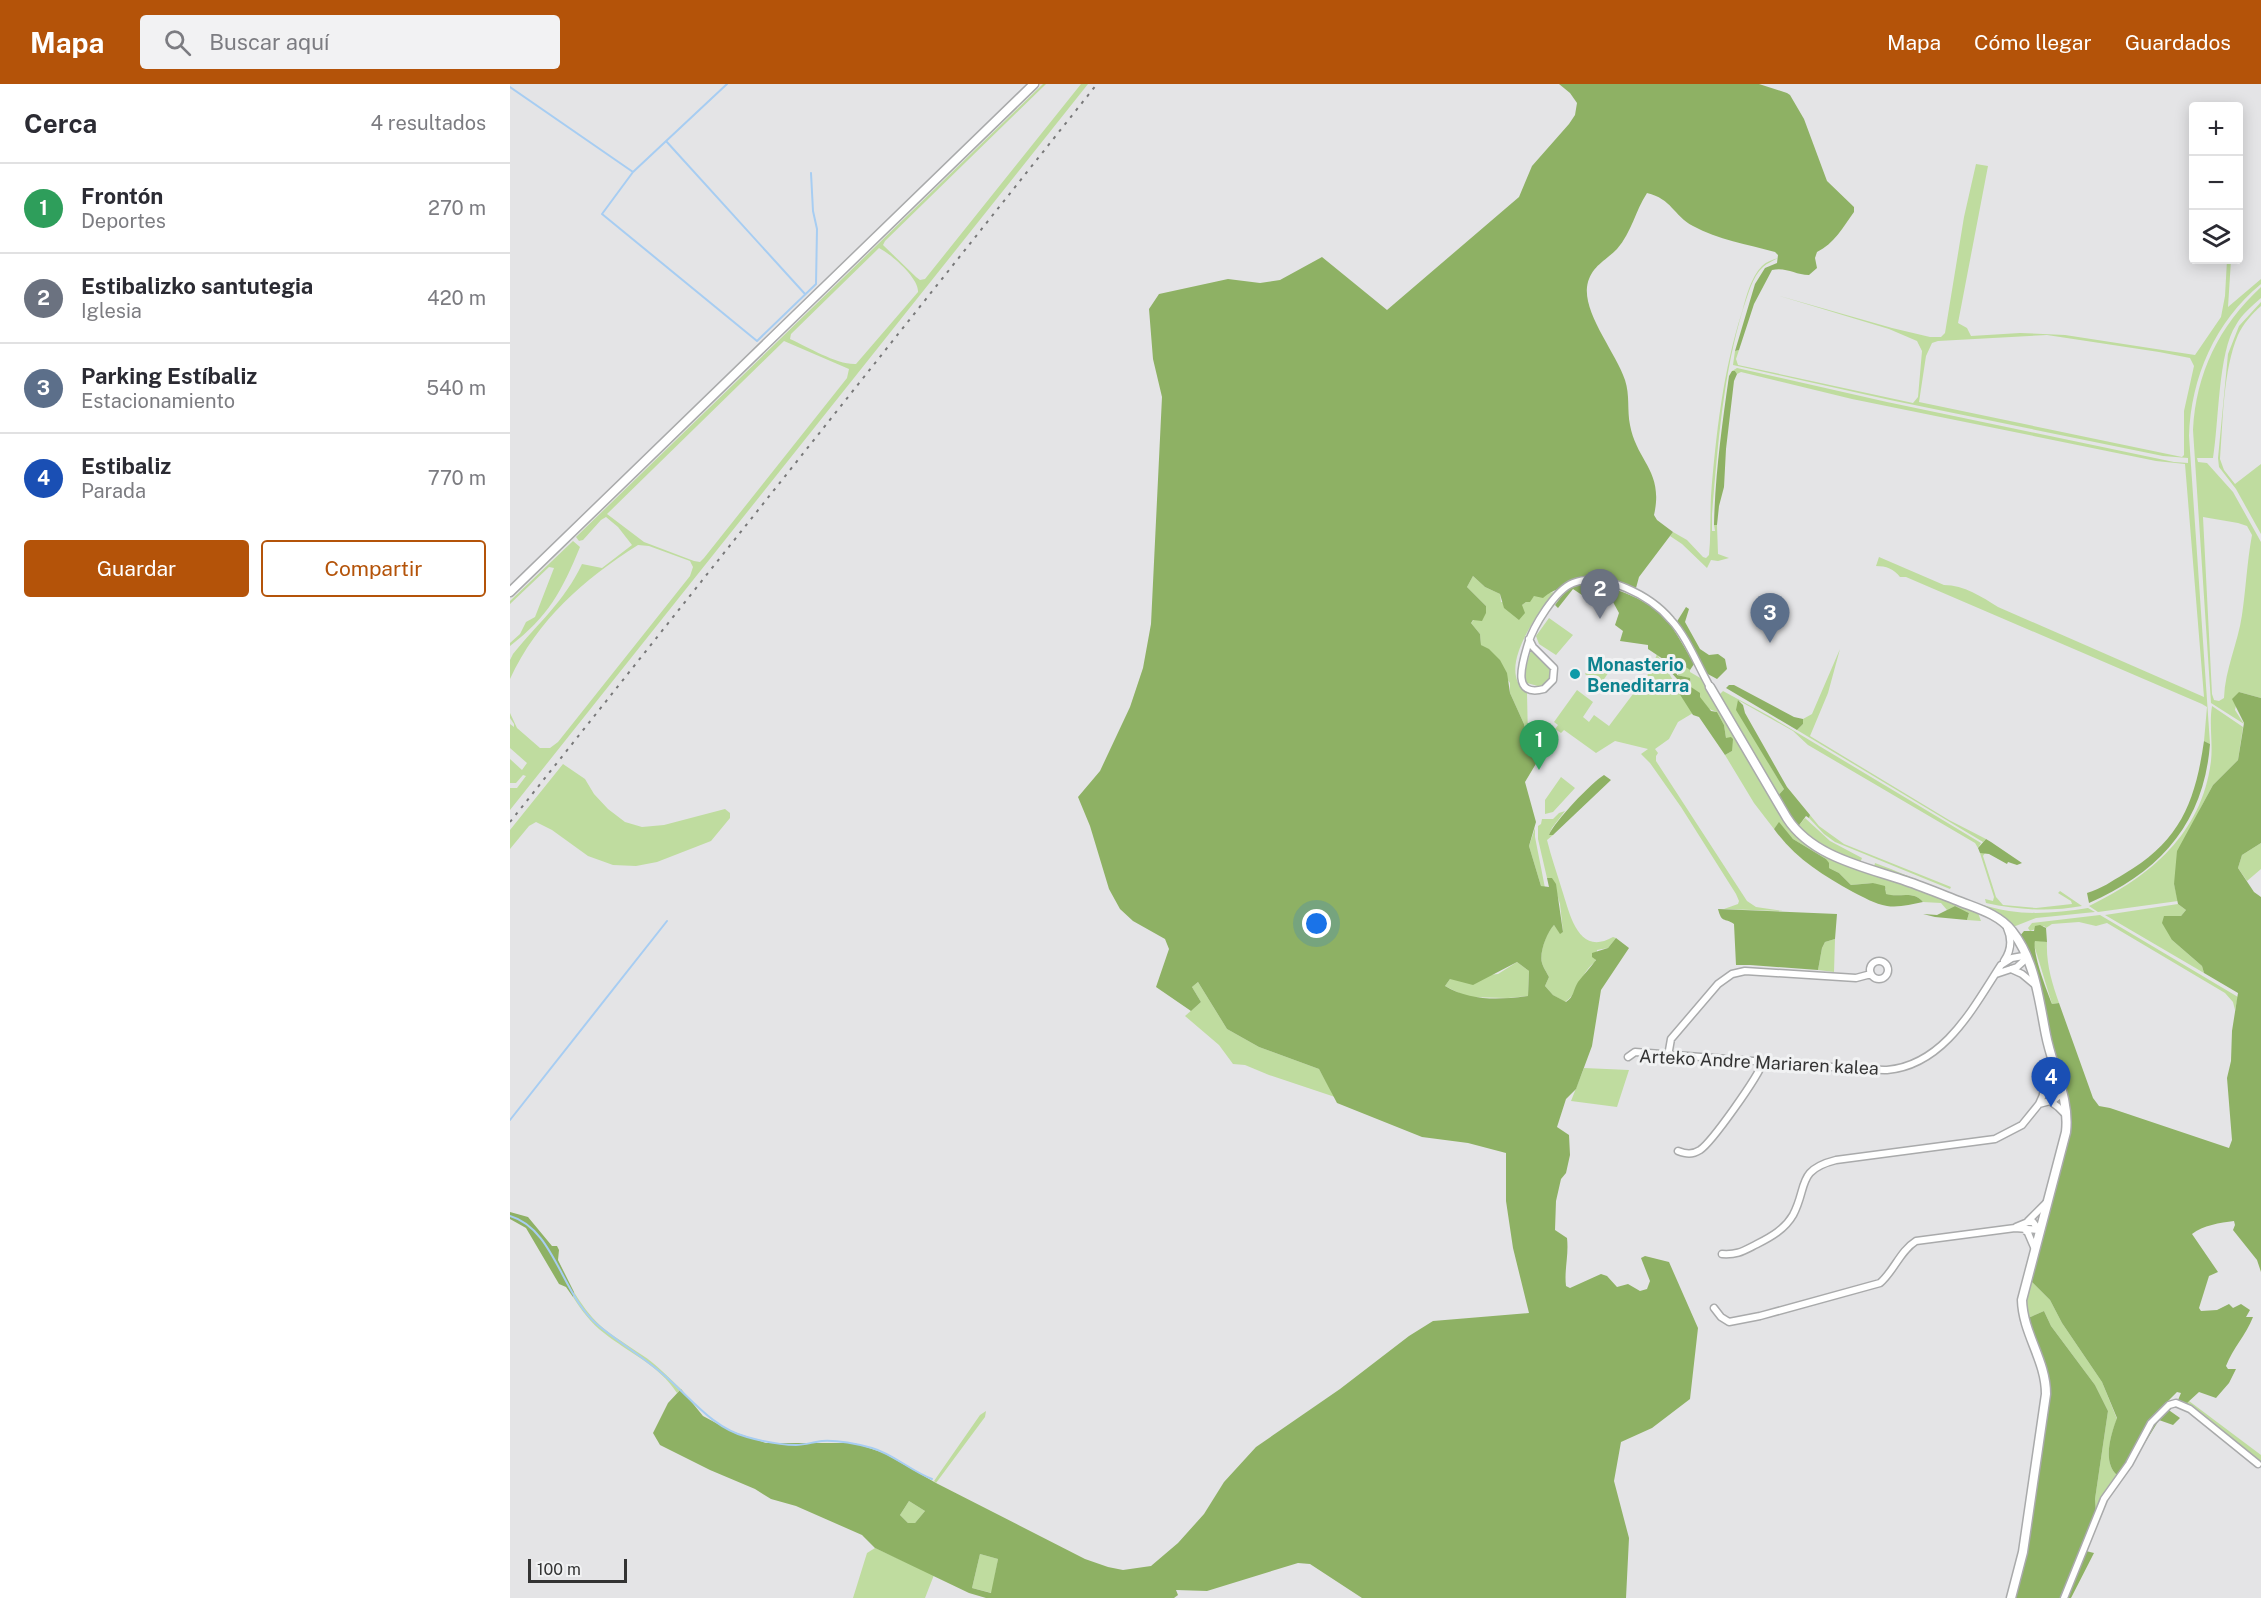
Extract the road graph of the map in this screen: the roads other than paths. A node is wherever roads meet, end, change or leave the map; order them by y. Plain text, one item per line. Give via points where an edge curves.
1 (1034, 84) edge
2 (510, 592) edge
3 (1529, 639) junction
4 (1710, 687) joint
5 (2003, 923) junction
6 (2027, 958) junction
7 (2001, 965) junction
8 (2010, 969) junction
9 (1871, 974) dead end
10 (1993, 977) junction
11 (2036, 987) junction
12 (1668, 1056) junction
13 (1628, 1057) dead end
14 (2051, 1057) junction
15 (1762, 1062) junction
16 (2062, 1092) junction
17 (2043, 1095) junction
18 (2049, 1101) junction
19 (2039, 1104) junction
20 (2067, 1118) junction
21 (1678, 1151) dead end
22 (2047, 1202) junction
23 (2028, 1222) junction
24 (2015, 1228) junction
25 (2024, 1229) junction
26 (2039, 1230) junction
27 (2034, 1247) junction
28 (1722, 1254) dead end
29 (1714, 1308) dead end
30 (2258, 1464) dead end
31 (2011, 1598) edge
32 (2064, 1598) edge

1 - 2 street
3 - 3 street via 1520,676 1526,686 1540,690 1551,683 1554,668
3 - 4 street via 1560,592 1573,583 1603,581 1627,587 1671,619
4 - 5 street via 1797,833 1851,864 1982,910
5 - 6 street via 2018,939
5 - 7 street, Arteko Andre Mariaren kalea via 2009,933 2010,948
6 - 7 street via 2012,958
6 - 8 street, Arteko Andre Mariaren kalea
6 - 11 street
7 - 10 street, Arteko Andre Mariaren kalea
8 - 10 street, Arteko Andre Mariaren kalea
8 - 11 street via 2030,979
9 - 12 street via 1856,978 1745,971 1732,974 1718,984 1677,1031
10 - 15 street, Arteko Andre Mariaren kalea via 1948,1040 1910,1065 1886,1070
11 - 14 street
12 - 13 street, Arteko Andre Mariaren kalea via 1635,1052
12 - 15 street, Arteko Andre Mariaren kalea
14 - 16 street
14 - 17 street
15 - 21 street via 1753,1082 1706,1145 1693,1153
16 - 17 street via 2053,1088
16 - 18 street
16 - 20 street
17 - 19 street
18 - 19 street
18 - 20 street
19 - 28 street via 2022,1125 1995,1139 1836,1160 1816,1167 1805,1179 1793,1215 1782,1229 1735,1255
20 - 22 street
22 - 23 street
22 - 26 street
23 - 24 street
23 - 26 street
24 - 25 street
24 - 29 street via 1916,1241 1880,1283 1760,1316 1729,1322
25 - 26 street
25 - 27 street
26 - 27 street
27 - 31 street via 2022,1310 2043,1368 2046,1394 2023,1552
30 - 32 street via 2190,1409 2176,1403 2169,1405 2151,1423 2104,1499

